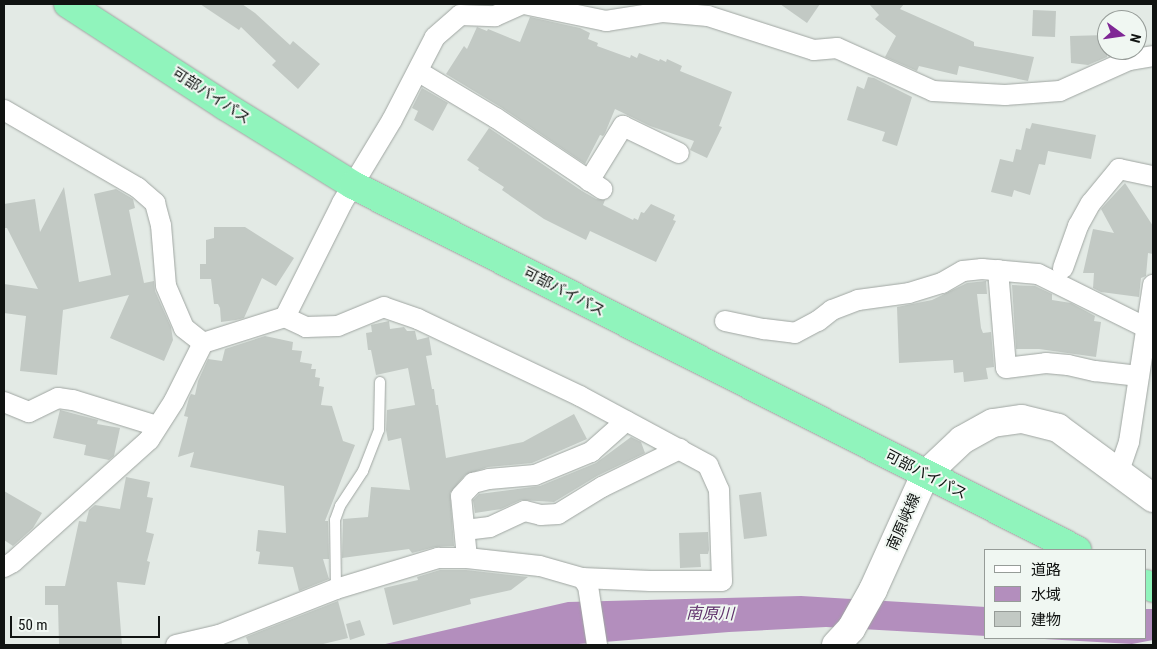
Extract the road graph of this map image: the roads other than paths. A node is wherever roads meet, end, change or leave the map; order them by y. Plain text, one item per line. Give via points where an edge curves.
1 (68, 4) edge
2 (523, 4) edge
3 (710, 10) edge
4 (1153, 56) edge
5 (419, 72) junction
6 (4, 110) edge
7 (679, 153) dead end
8 (1153, 176) edge
9 (353, 185) junction
10 (1064, 268) dead end
11 (998, 270) junction
12 (1153, 285) edge
13 (285, 317) junction
14 (725, 320) dead end
15 (1150, 330) edge
16 (203, 342) junction
17 (1139, 376) junction
18 (380, 382) dead end
19 (4, 402) edge
20 (626, 421) junction
21 (158, 426) junction
22 (680, 449) junction
23 (1118, 474) junction
24 (925, 475) junction
25 (1153, 498) edge
26 (465, 530) junction
27 (1075, 549) edge
28 (467, 558) junction
29 (4, 567) edge
30 (582, 578) junction
31 (336, 589) junction
32 (176, 645) edge
33 (597, 645) edge
34 (836, 645) edge

1 - 9 highway, 可部バイパス
2 - 3 street via 606,21 662,12
2 - 5 street via 495,16 460,15 435,37
3 - 4 street via 814,50 836,48 933,90 1004,95 1060,91 1129,60
5 - 7 street via 496,118 596,185 623,126
5 - 9 street
6 - 16 street via 138,188 155,203 161,225 166,286 184,328
8 - 10 street via 1119,169 1091,203 1078,226
9 - 13 street
9 - 24 highway, 可部バイパス
11 - 14 street via 963,271 942,283 909,293 858,300 832,310 795,333
11 - 15 street via 1038,274
11 - 17 street via 1006,368 1046,363
12 - 15 street
13 - 16 street
13 - 20 street via 306,327 338,326 384,307 418,319
15 - 17 street
16 - 21 street
17 - 23 street via 1129,442
18 - 31 lane via 379,430 363,471 334,520
19 - 21 street via 29,412 58,398 73,400
20 - 22 street
20 - 26 street via 591,452 535,475 472,483 461,496
21 - 29 street via 142,446
22 - 26 street via 602,487 558,514 541,515 525,511 490,527
22 - 30 street via 708,466 719,490 722,581 650,582
23 - 24 main road, 南原峡線 via 1058,428 1022,419 993,423 962,440
23 - 25 main road, 南原峡線
24 - 27 highway, 可部バイパス
24 - 34 main road, 南原峡線 via 873,590 851,628
26 - 28 street
28 - 30 street via 540,566
28 - 31 street via 438,558
30 - 33 street via 588,586
31 - 32 street via 219,635

